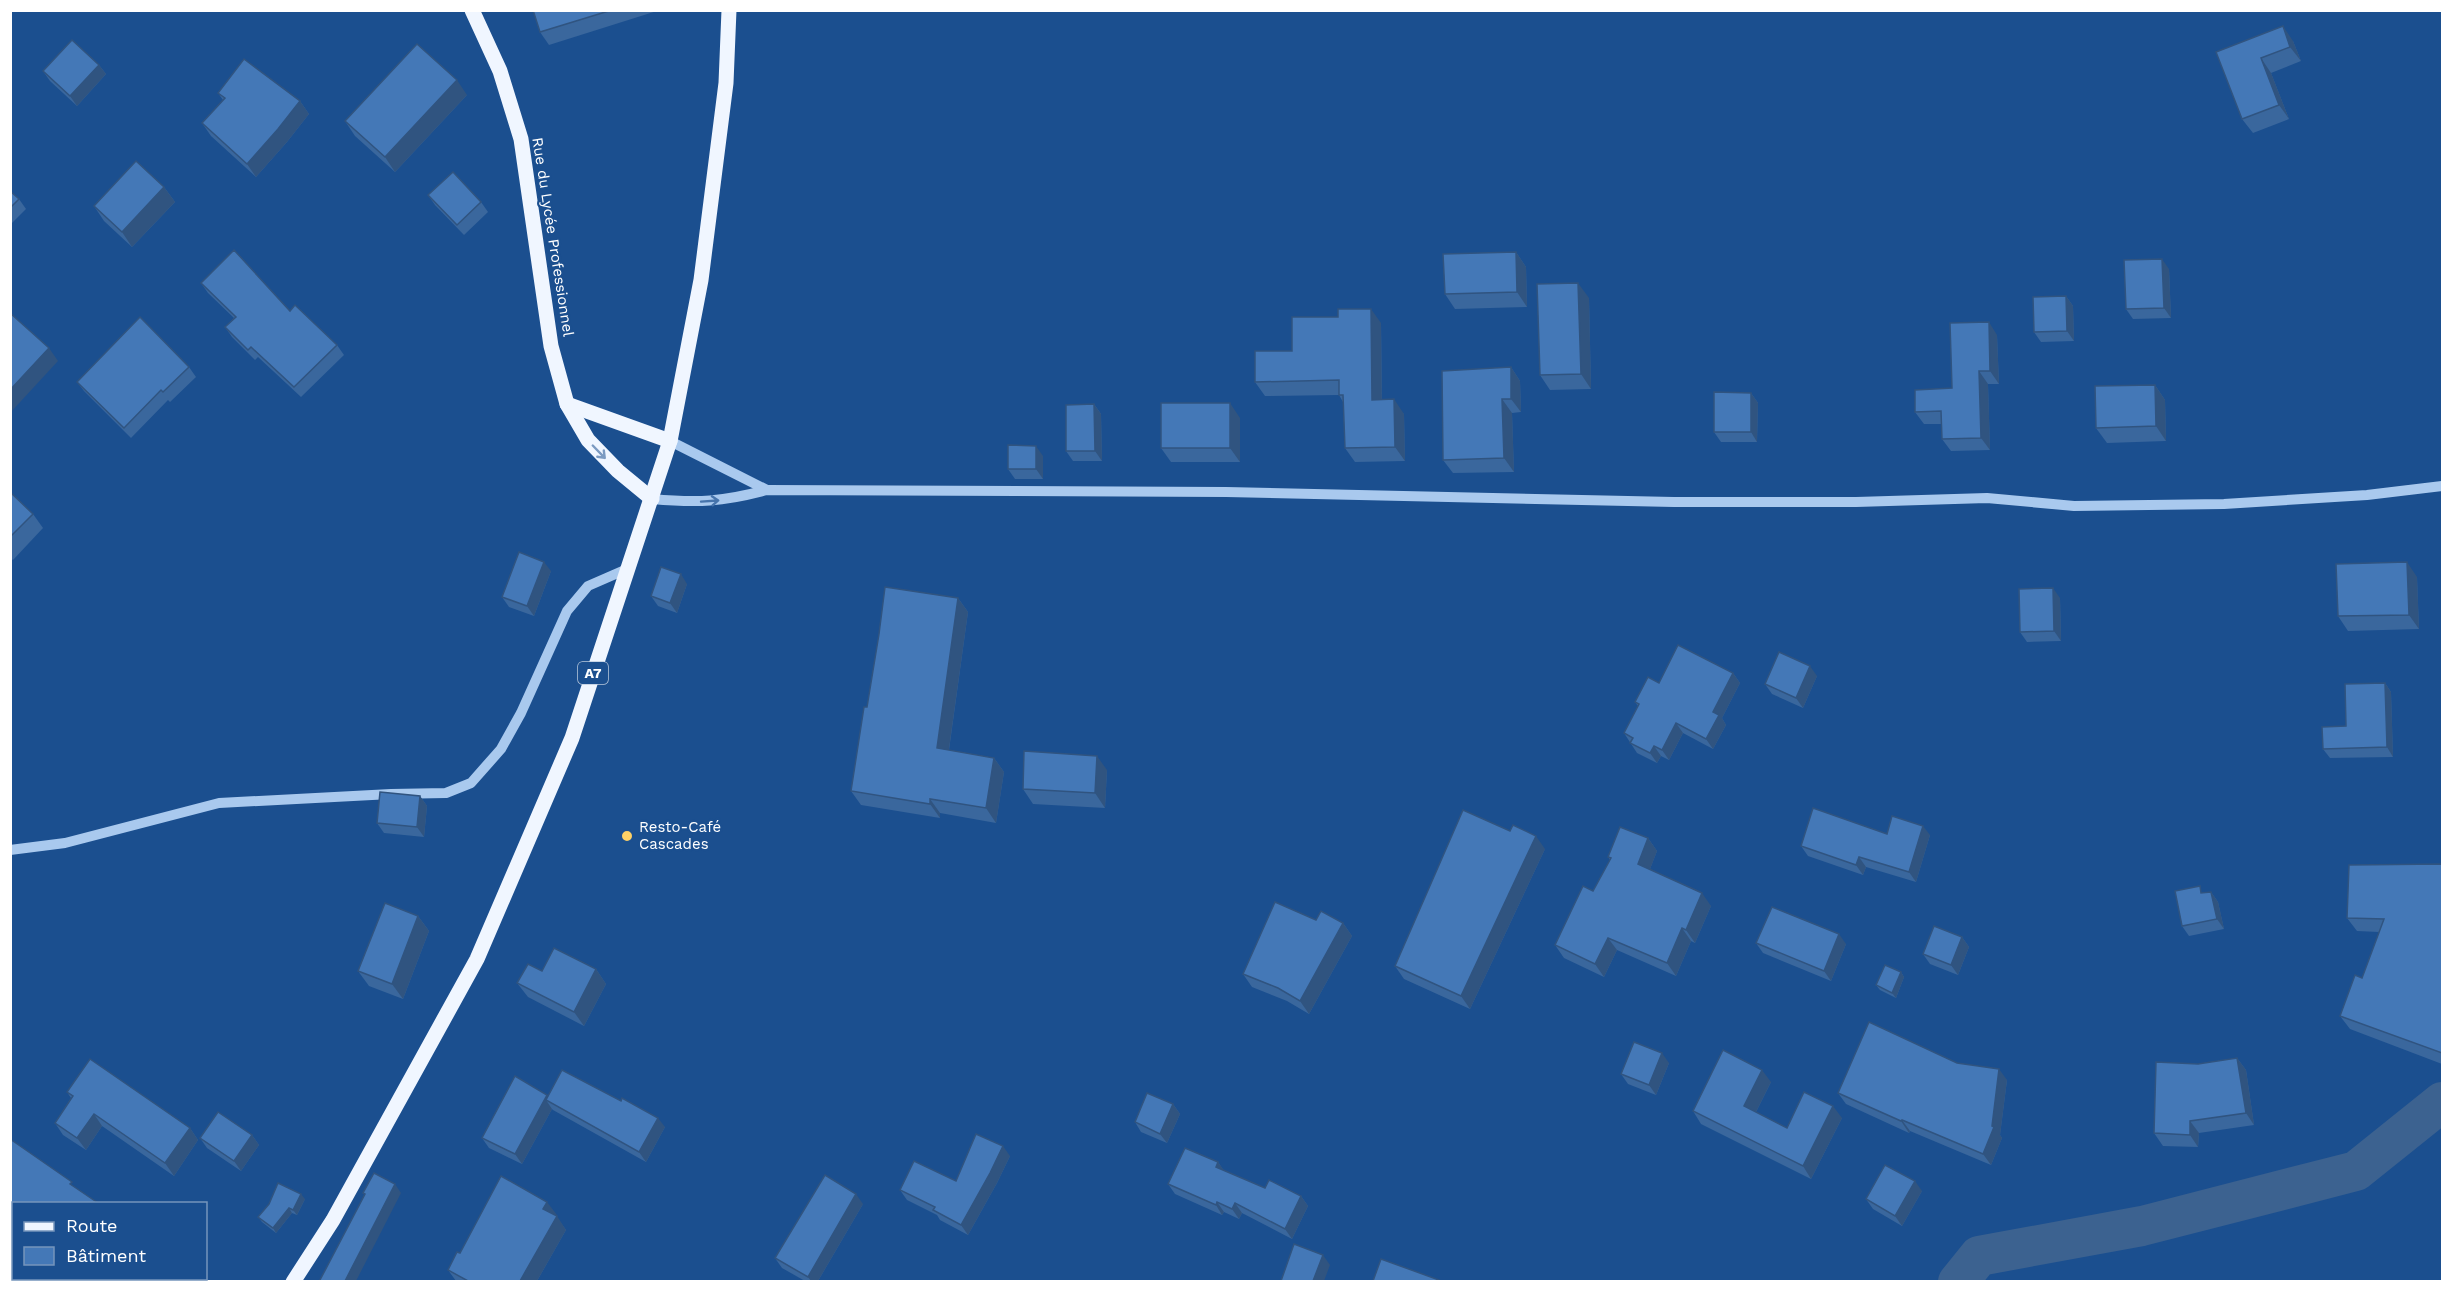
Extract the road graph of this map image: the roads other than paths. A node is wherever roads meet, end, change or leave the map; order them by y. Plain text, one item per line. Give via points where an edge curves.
1 (472, 10) edge
2 (729, 10) edge
3 (567, 404) junction
4 (670, 441) junction
5 (2442, 486) edge
6 (767, 490) junction
7 (652, 499) junction
8 (627, 569) junction
9 (10, 850) edge
10 (293, 1281) edge

1 - 3 main road, Rue du Lycée Professionnel via 500,71 521,139 551,346
2 - 4 main road, A7 via 726,83 701,280
3 - 4 main road
3 -> 7 main road, Rue du Lycée Professionnel via 588,440
4 - 6 street
4 - 7 main road, A7
5 - 6 street via 2224,504 2074,506 1987,498 1674,502 1226,492
7 -> 6 street via 728,500
7 - 8 main road, A7
8 - 9 street via 588,586 567,611 501,749 471,783 446,793 219,803 64,843
8 - 10 main road, A7 via 572,738 477,959 333,1220

